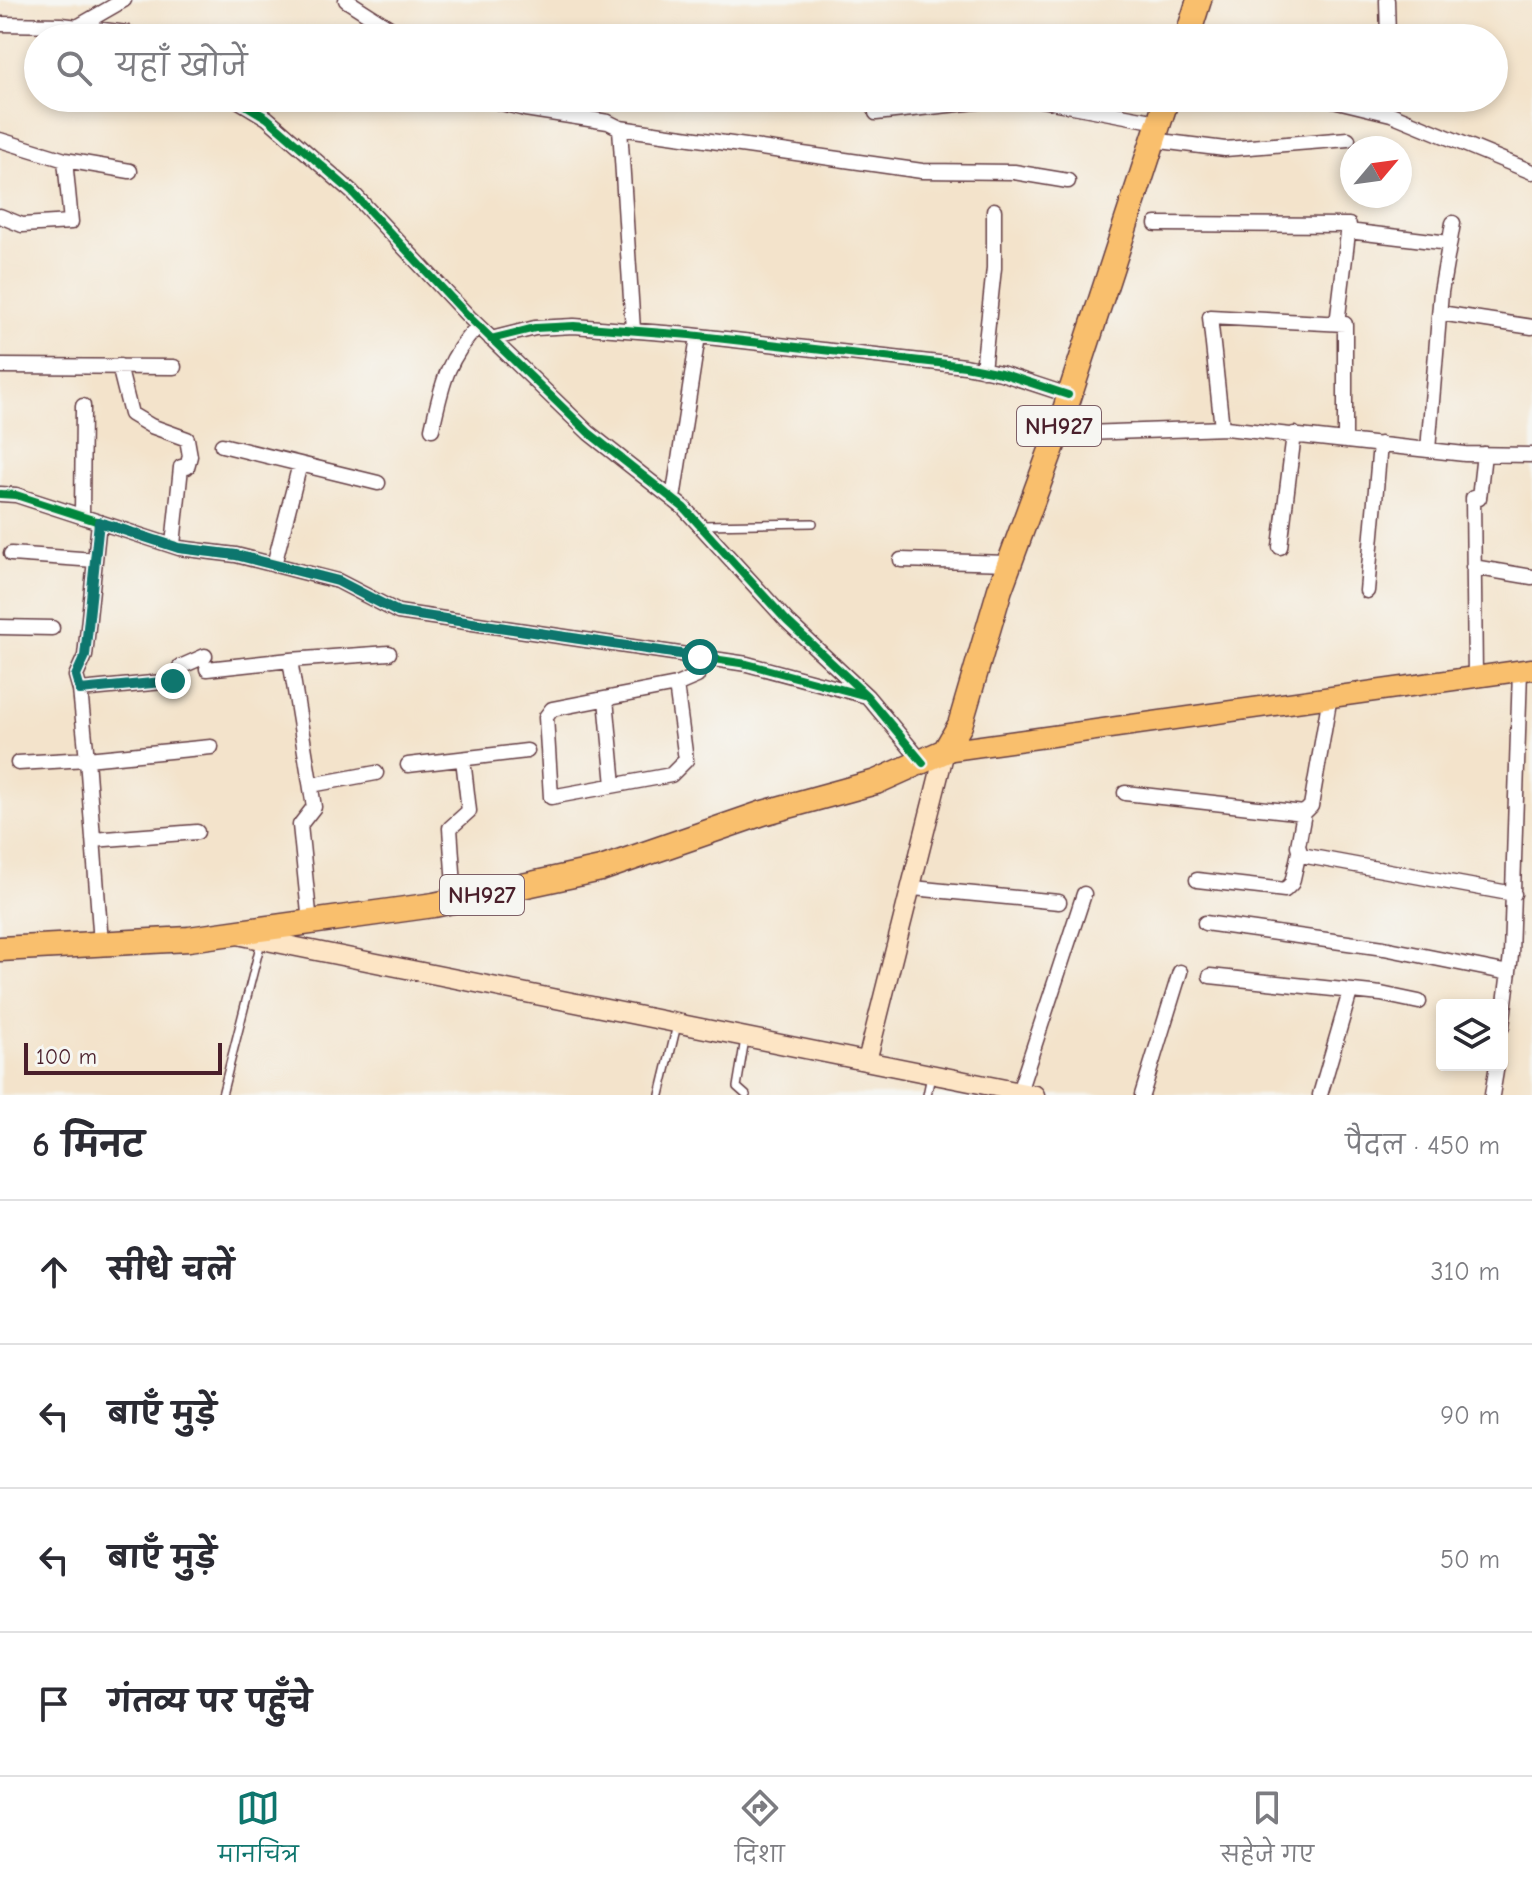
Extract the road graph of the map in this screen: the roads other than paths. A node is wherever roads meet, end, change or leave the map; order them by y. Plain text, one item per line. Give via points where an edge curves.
1 (124, 0) edge
2 (346, 0) edge
3 (1199, 0) edge
4 (1387, 0) edge
5 (0, 24) edge
6 (81, 24) edge
7 (383, 24) edge
8 (1191, 24) edge
9 (1388, 24) edge
10 (24, 25) edge
11 (257, 112) edge
12 (544, 112) edge
13 (885, 112) edge
14 (1083, 112) edge
15 (1162, 112) edge
16 (1383, 112) edge
17 (876, 113) dead end
18 (1391, 114) joint
19 (620, 128) junction
20 (1155, 131) junction
21 (0, 140) edge
22 (1340, 140) edge
23 (65, 160) junction
24 (130, 171) dead end
25 (1532, 172) edge
26 (1068, 181) dead end
27 (994, 210) dead end
28 (0, 216) edge
29 (1453, 223) dead end
30 (1156, 224) dead end
31 (1348, 231) junction
32 (1449, 243) junction
33 (1440, 313) junction
34 (1337, 324) junction
35 (478, 326) junction
36 (1532, 327) edge
37 (633, 330) junction
38 (698, 336) junction
39 (491, 339) junction
40 (0, 366) edge
41 (119, 366) junction
42 (174, 367) dead end
43 (983, 370) junction
44 (1068, 395) junction
45 (83, 406) dead end
46 (1222, 428) junction
47 (432, 429) dead end
48 (1057, 434) junction
49 (1294, 434) junction
50 (1345, 440) junction
51 (1380, 444) junction
52 (222, 445) dead end
53 (1428, 450) junction
54 (1484, 454) junction
55 (1532, 455) edge
56 (300, 464) junction
57 (378, 483) dead end
58 (0, 494) edge
59 (673, 499) junction
60 (82, 516) junction
61 (99, 522) junction
62 (813, 523) dead end
63 (700, 525) junction
64 (173, 545) junction
65 (1280, 547) dead end
66 (11, 554) dead end
67 (95, 560) junction
68 (901, 560) dead end
69 (1009, 563) junction
70 (274, 565) junction
71 (1473, 567) junction
72 (1532, 577) edge
73 (1367, 591) dead end
74 (0, 627) edge
75 (52, 628) dead end
76 (389, 653) dead end
77 (700, 657) junction
78 (290, 660) junction
79 (1526, 670) edge
80 (1475, 676) junction
81 (676, 685) junction
82 (80, 690) junction
83 (867, 696) junction
84 (1330, 696) junction
85 (606, 699) junction
86 (211, 747) dead end
87 (527, 751) dead end
88 (945, 751) junction
89 (87, 759) junction
90 (463, 759) junction
91 (18, 763) dead end
92 (923, 763) junction
93 (408, 765) dead end
94 (376, 773) dead end
95 (311, 785) junction
96 (614, 785) junction
97 (1125, 793) dead end
98 (1304, 813) junction
99 (197, 832) dead end
100 (93, 840) junction
101 (1299, 852) junction
102 (1197, 880) dead end
103 (913, 888) junction
104 (1084, 894) dead end
105 (1514, 894) junction
106 (455, 901) junction
107 (1059, 902) dead end
108 (310, 923) junction
109 (1205, 923) dead end
110 (233, 934) junction
111 (261, 940) junction
112 (101, 943) junction
113 (0, 949) edge
114 (1180, 972) dead end
115 (1509, 973) junction
116 (1210, 976) dead end
117 (1350, 992) junction
118 (1506, 999) edge
119 (1419, 1002) dead end
120 (678, 1023) junction
121 (745, 1037) junction
122 (867, 1061) junction
123 (1496, 1071) edge
124 (931, 1074) junction
125 (1027, 1094) edge
126 (222, 1095) edge
127 (660, 1095) edge
128 (746, 1095) edge
129 (927, 1095) edge
130 (1142, 1095) edge
131 (1320, 1095) edge
132 (1492, 1095) edge

1 - 6 street
2 - 7 street
3 - 8 highway
4 - 9 street
5 - 10 street
11 - 35 street via 352,192
12 - 19 street
13 - 17 street
14 - 20 street
15 - 20 highway, NH927
16 - 18 street
18 - 25 street
19 - 26 street via 922,171 1014,172
19 - 37 street
20 - 22 street via 1225,149
20 - 44 highway, NH927
21 - 23 street
23 - 24 street
23 - 28 street via 71,222 22,225
27 - 43 street
29 - 32 street
30 - 31 street via 1349,225
31 - 32 street
31 - 34 street
32 - 33 street
33 - 36 street
33 - 53 street
34 - 46 street via 1210,317
34 - 50 street via 1345,324
35 - 39 street
35 - 47 street via 446,368
37 - 38 street
37 - 39 street via 552,326
38 - 43 street
38 - 59 street
39 - 59 street via 589,433
40 - 41 street
41 - 42 street
41 - 64 street via 131,414 187,439 190,456
43 - 44 street
44 - 48 highway, NH927
45 - 60 street
46 - 48 street
46 - 49 street
48 - 69 highway, NH927
49 - 50 street
49 - 65 street
50 - 51 street
51 - 53 street
51 - 73 street
52 - 56 street
53 - 54 street
54 - 55 street
54 - 71 street
56 - 57 street
56 - 70 street
58 - 60 street
59 - 63 street
60 - 61 street
61 - 64 street
61 - 67 street
62 - 63 lane
63 - 83 street via 787,621
64 - 70 street
66 - 67 street
67 - 82 street via 85,656 76,676
68 - 69 street
69 - 88 highway, NH927 via 960,725
70 - 77 street via 338,581 398,612
71 - 72 street
71 - 80 street
74 - 75 street
76 - 78 street
77 - 81 street via 694,680
77 - 83 street
78 - 82 street via 206,662 180,667 173,681
78 - 95 street
79 - 80 main road
79 - 105 street
80 - 84 main road
81 - 85 street
81 - 96 street via 686,760 671,775
82 - 89 street
83 - 92 street
84 - 88 main road
84 - 98 street via 1311,806
85 - 96 street
85 - 96 street via 552,709 546,717 551,797
86 - 89 street
87 - 90 street
88 - 92 highway, NH927
88 - 103 main road
89 - 91 street
89 - 100 street
90 - 93 street
90 - 106 street via 469,811 450,828
92 - 106 highway, NH927 via 601,869
94 - 95 street
95 - 108 street via 314,807 300,825
97 - 98 street
98 - 101 street
99 - 100 street
100 - 112 street
101 - 102 street via 1292,883 1285,890
101 - 105 street
103 - 107 street
103 - 122 main road
104 - 125 street
105 - 115 street
106 - 108 highway, NH927
108 - 110 highway, NH927
109 - 115 street via 1384,948
110 - 111 main road
110 - 112 highway, NH927
111 - 120 main road
111 - 126 lane
112 - 113 highway, NH927
114 - 130 street
115 - 118 street
116 - 117 street
117 - 119 street
117 - 131 street
120 - 121 main road
120 - 127 lane
121 - 122 main road
121 - 128 lane via 737,1087
122 - 124 main road
123 - 132 street
124 - 125 main road
124 - 129 lane

